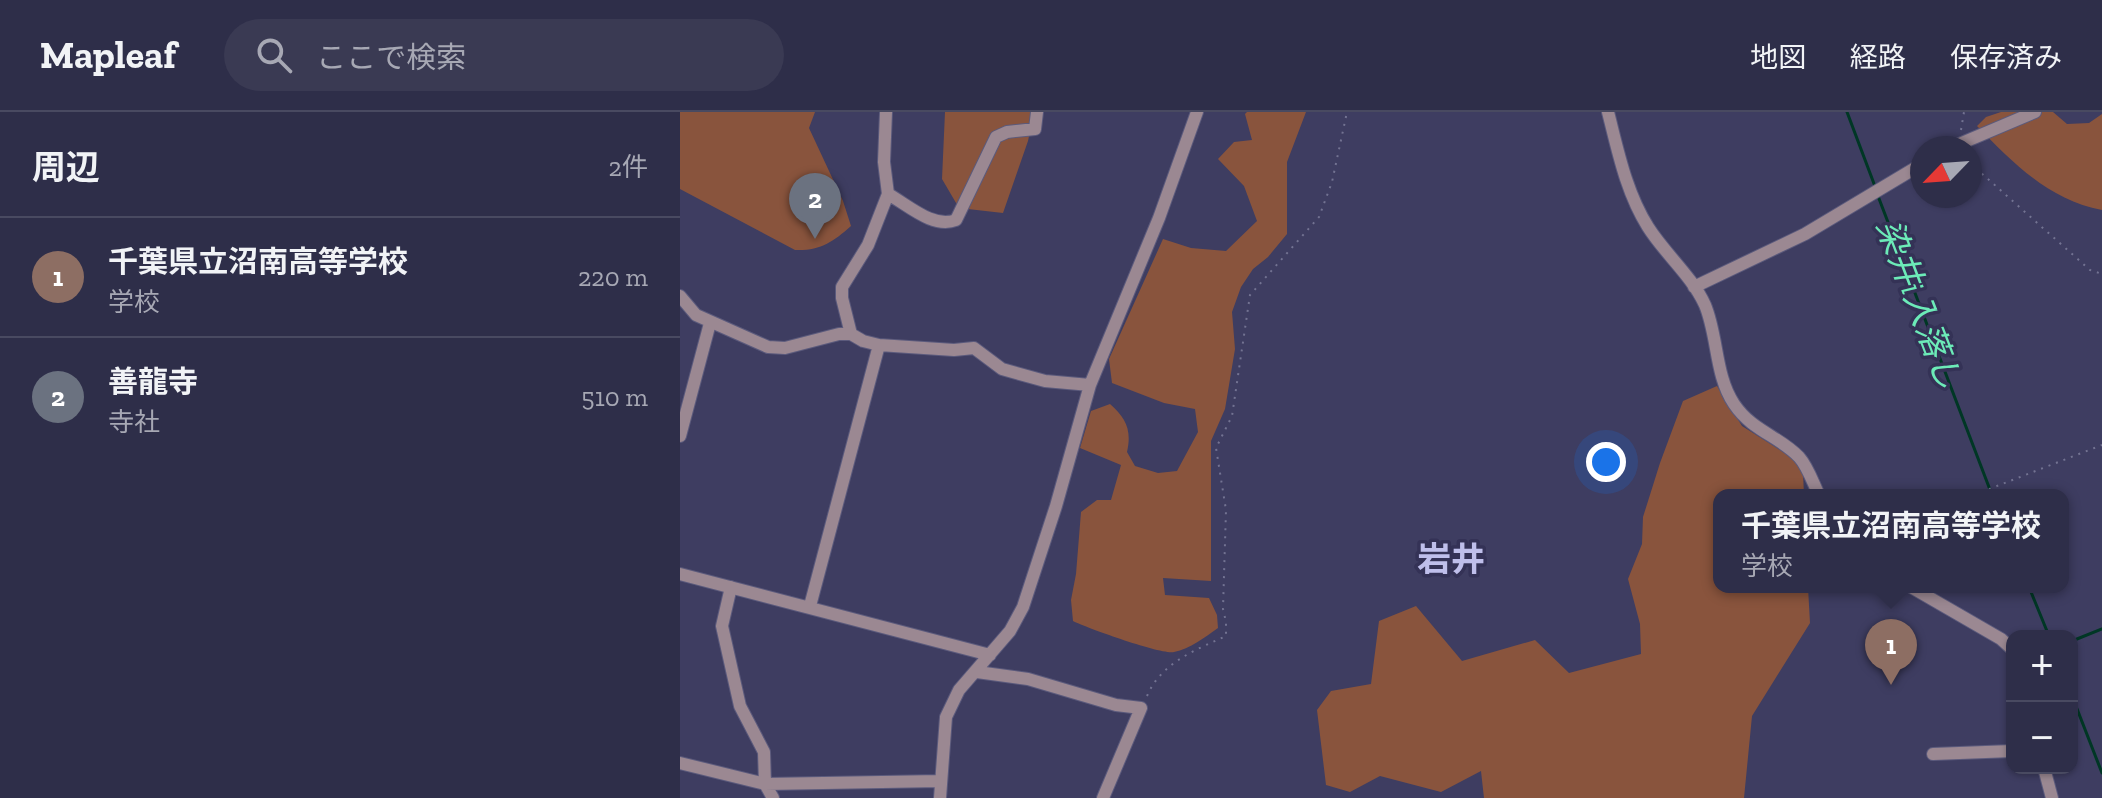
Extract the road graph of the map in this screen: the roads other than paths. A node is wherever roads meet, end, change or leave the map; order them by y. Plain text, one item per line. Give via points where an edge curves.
1 (886, 112) edge
2 (1037, 112) edge
3 (1197, 112) edge
4 (1608, 112) edge
5 (2035, 112) edge
6 (1977, 136) edge
7 (1910, 171) edge
8 (888, 194) junction
9 (1694, 287) junction
10 (680, 296) edge
11 (710, 323) junction
12 (851, 334) junction
13 (879, 345) junction
14 (1090, 385) junction
15 (680, 436) edge
16 (1816, 489) edge
17 (680, 574) edge
18 (731, 587) junction
19 (1921, 593) edge
20 (810, 606) junction
21 (2006, 644) edge
22 (990, 655) junction
23 (977, 672) junction
24 (2006, 751) edge
25 (1933, 754) dead end
26 (680, 763) edge
27 (2046, 774) edge
28 (940, 781) junction
29 (765, 784) junction
30 (773, 798) edge
31 (940, 798) edge
32 (1103, 798) edge
33 (2052, 798) edge

1 - 8 street
2 - 8 street via 1035,129 996,137 956,220 934,221
3 - 14 street
4 - 9 street via 1639,210
5 - 6 street
7 - 9 street via 1805,234
8 - 12 street via 868,245 842,287
9 - 16 street via 1712,326 1732,402 1745,420 1799,456
10 - 11 street
11 - 12 street via 768,347
11 - 15 street
12 - 13 street
13 - 14 street via 974,348 1002,369 1045,381
13 - 20 street
14 - 22 street via 1023,607
17 - 18 street
18 - 20 street
18 - 29 street via 722,626 740,706 764,752
19 - 21 street
20 - 22 street
22 - 23 street
23 - 28 street via 959,690 946,717
23 - 32 street via 1028,679 1141,708
24 - 25 street
26 - 29 street
27 - 33 street
28 - 29 street
28 - 31 street
29 - 30 street

